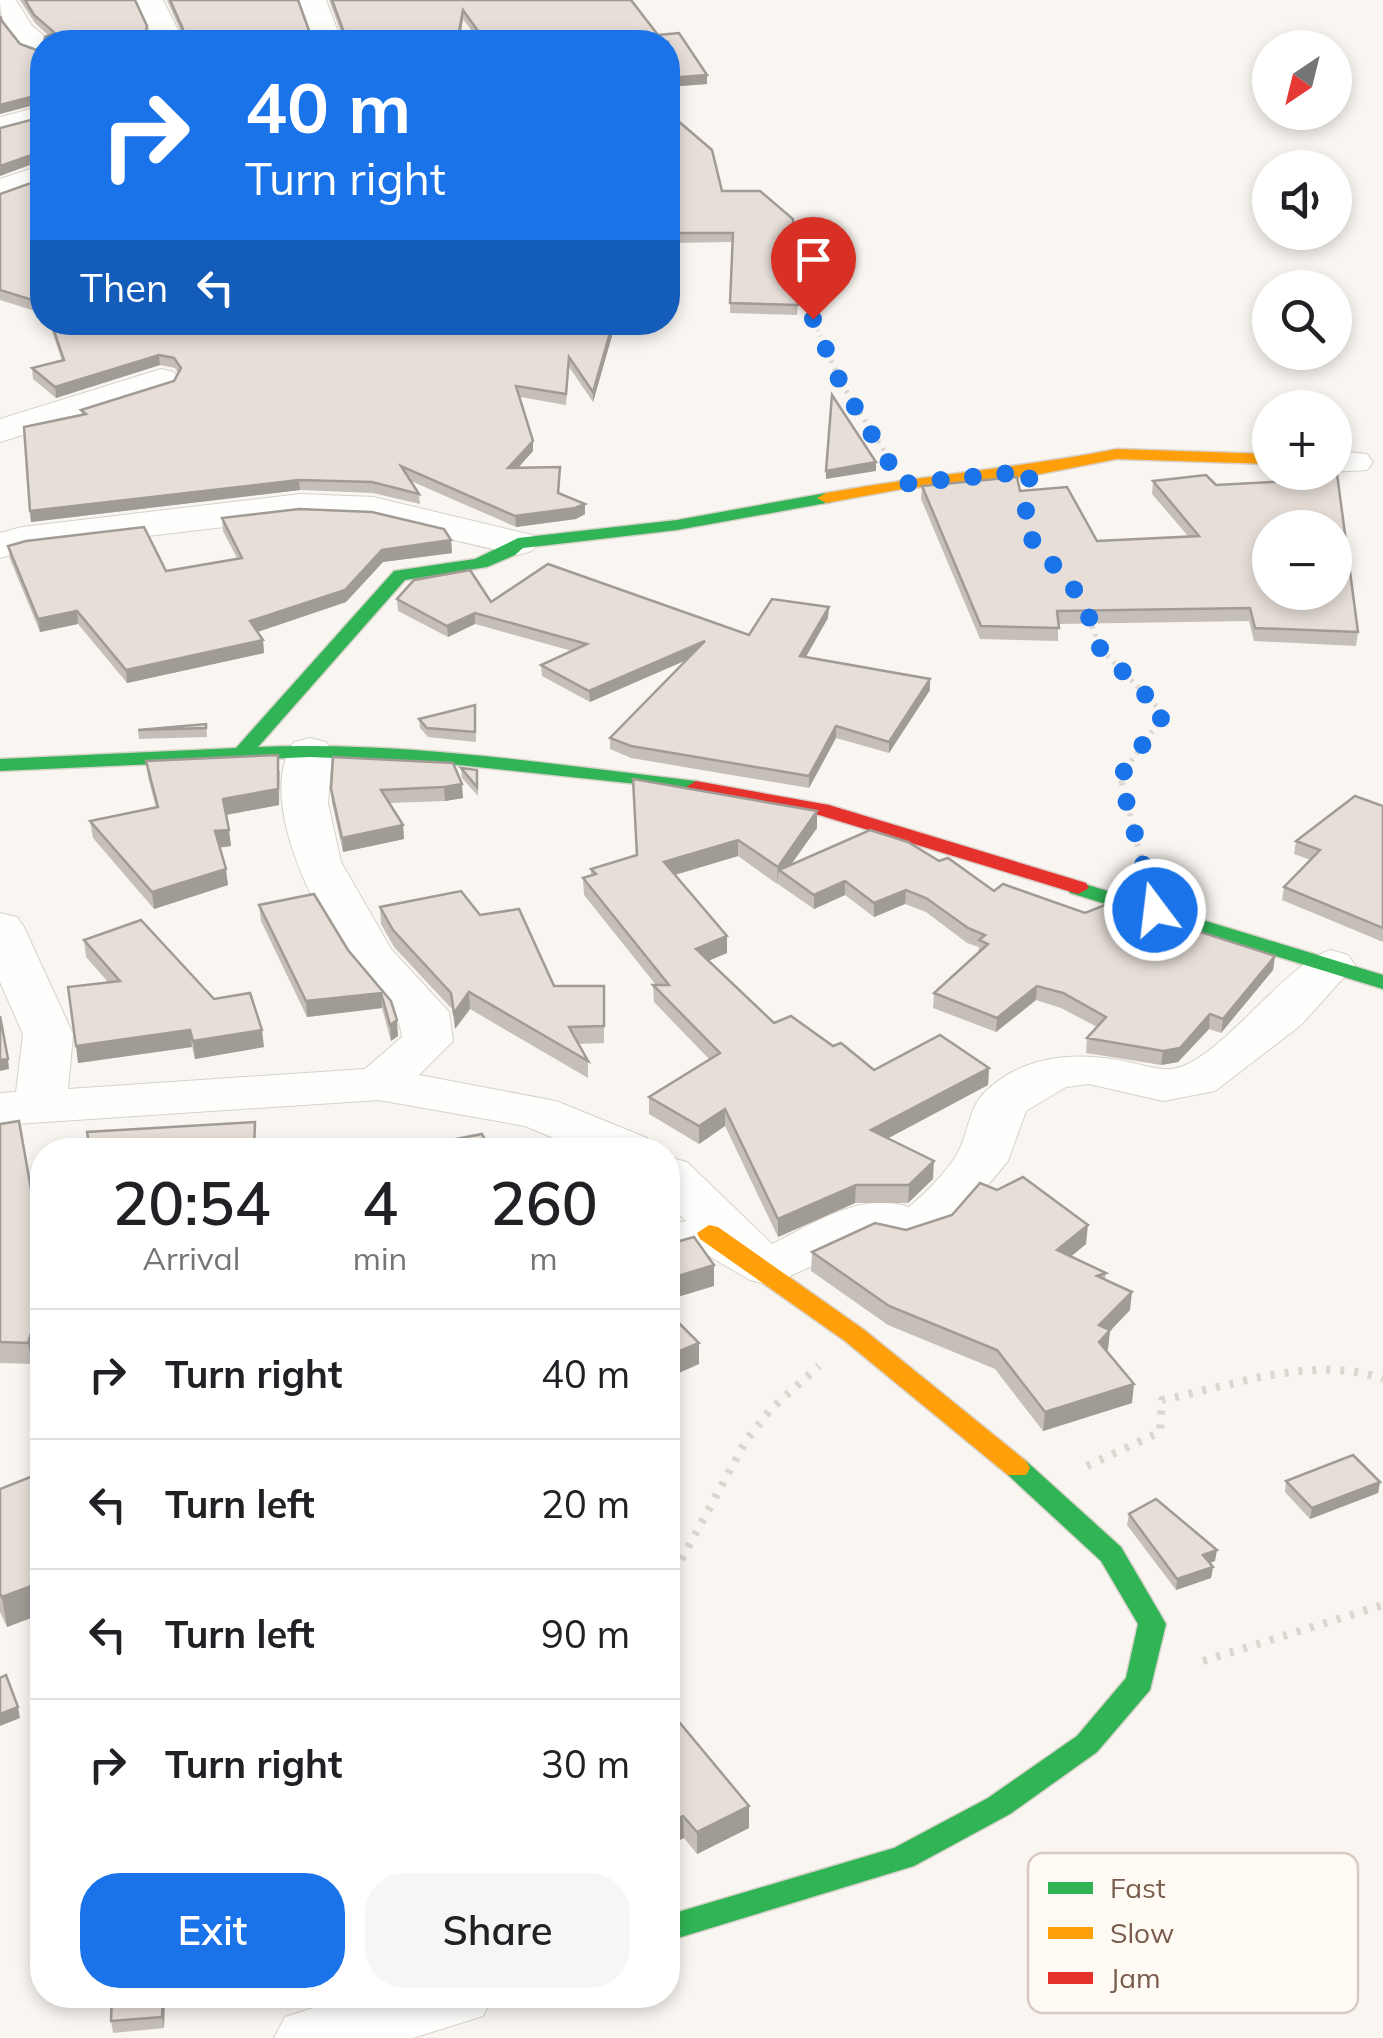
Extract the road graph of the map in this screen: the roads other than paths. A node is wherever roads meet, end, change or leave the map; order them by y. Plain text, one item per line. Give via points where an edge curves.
1 (2, 0) edge
2 (149, 0) edge
3 (312, 0) edge
4 (164, 30) edge
5 (323, 30) edge
6 (30, 39) edge
7 (30, 118) edge
8 (0, 126) edge
9 (30, 179) edge
10 (0, 190) edge
11 (161, 380) edge
12 (0, 431) edge
13 (1252, 458) edge
14 (518, 543) junction
15 (0, 546) edge
16 (244, 751) junction
17 (310, 751) junction
18 (0, 764) edge
19 (0, 926) edge
20 (1331, 965) junction
21 (1383, 982) edge
22 (379, 1084) junction
23 (20, 1107) edge
24 (600, 1138) edge
25 (680, 1185) edge
26 (688, 1238) edge
27 (770, 1267) junction
28 (680, 1914) edge
29 (413, 2008) edge
30 (310, 2038) edge

1 - 6 street
2 - 4 street
3 - 5 street
7 - 8 street
9 - 10 street
11 - 12 street
13 - 14 street via 1117,454 677,525
14 - 15 street via 373,509 300,506
14 - 16 street via 511,552 444,572 400,575
16 - 17 street
16 - 18 street
17 - 20 street via 646,778 822,809
17 - 22 street via 305,803 318,862 371,956 424,1012 428,1041
19 - 23 street via 48,1034
20 - 21 street
20 - 27 street via 1283,1014 1198,1080 1163,1085 1089,1069 1054,1072 1003,1103 981,1160 931,1218 904,1228 889,1218 862,1222
22 - 23 street
22 - 24 street via 538,1112
25 - 27 street
26 - 27 street
26 - 28 street via 854,1335 1040,1487 1111,1554 1152,1624 1140,1682 1086,1744 999,1806 903,1857
29 - 30 street

